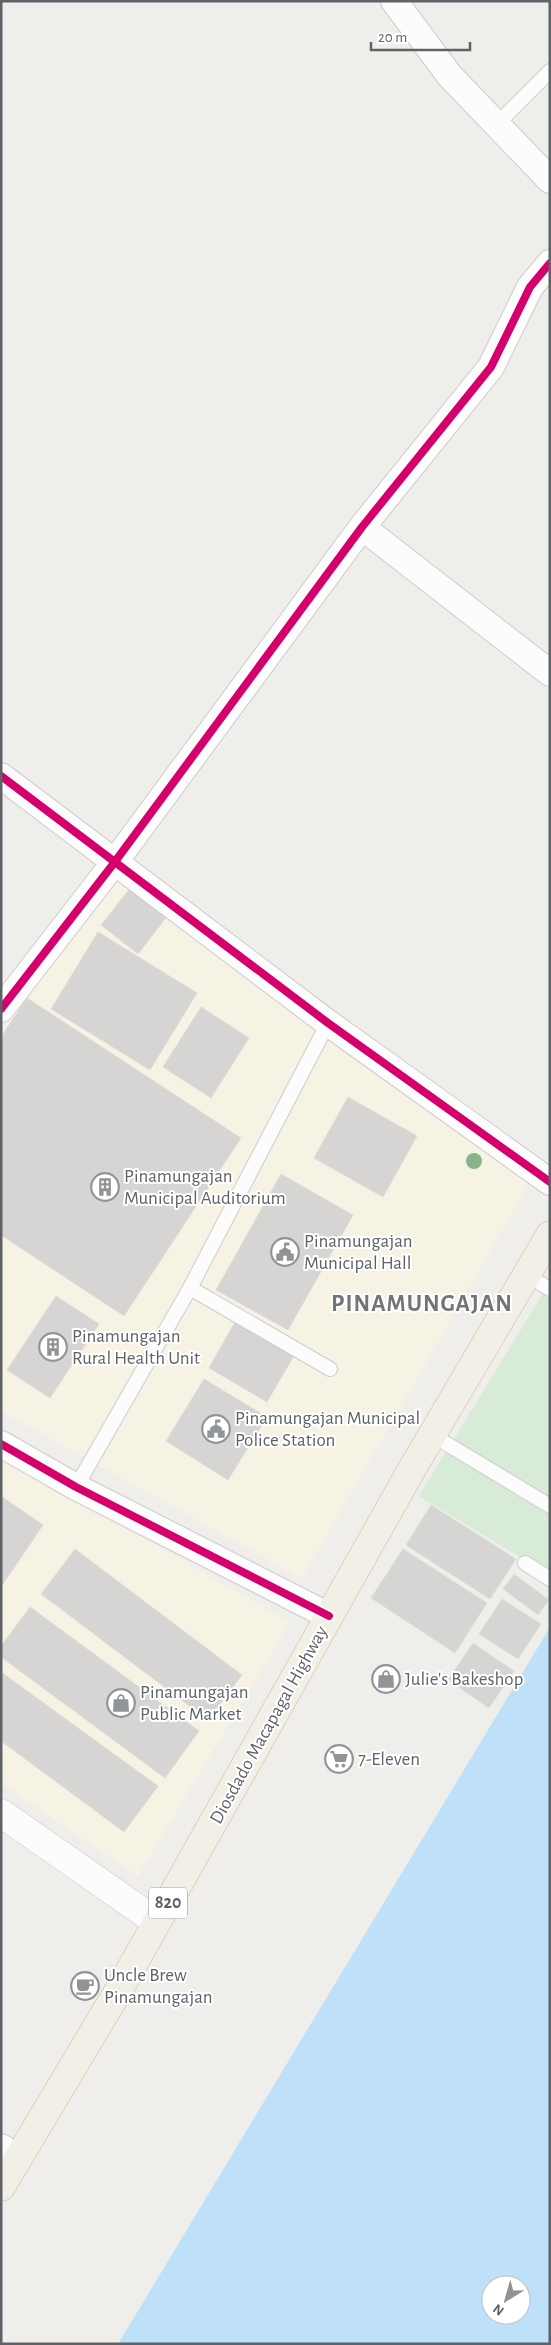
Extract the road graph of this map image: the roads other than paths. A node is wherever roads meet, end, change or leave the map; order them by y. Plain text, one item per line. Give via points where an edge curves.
1 (394, 1) edge
2 (550, 71) edge
3 (497, 124) junction
4 (548, 176) edge
5 (550, 263) edge
6 (362, 527) junction
7 (550, 673) edge
8 (1, 776) edge
9 (114, 863) junction
10 (1, 1009) edge
11 (328, 1023) junction
12 (550, 1182) edge
13 (550, 1235) edge
14 (526, 1275) junction
15 (190, 1288) junction
16 (550, 1289) edge
17 (330, 1369) dead end
18 (432, 1435) junction
19 (1, 1444) edge
20 (76, 1487) junction
21 (550, 1506) edge
22 (526, 1563) dead end
23 (550, 1578) edge
24 (329, 1616) junction
25 (1, 1813) edge
26 (157, 1922) junction
27 (10, 2152) edge
28 (1, 2187) edge

1 - 3 street via 450,76
2 - 3 lane
3 - 4 street
5 - 6 street via 530,287 491,368
6 - 7 street
6 - 9 street
8 - 9 street
9 - 10 street
9 - 11 street
11 - 12 street
11 - 15 lane
13 - 14 highway, Diosdado Macapagal Highway / 820
14 - 16 lane
14 - 18 highway, Diosdado Macapagal Highway / 820
15 - 17 lane
15 - 20 lane
18 - 21 lane
18 - 24 highway, Diosdado Macapagal Highway / 820
19 - 20 street
20 - 24 street
22 - 23 lane
24 - 26 highway, Diosdado Macapagal Highway / 820
25 - 26 main road
26 - 27 highway, Diosdado Macapagal Highway / 820
27 - 28 highway, Diosdado Macapagal Highway / 820

